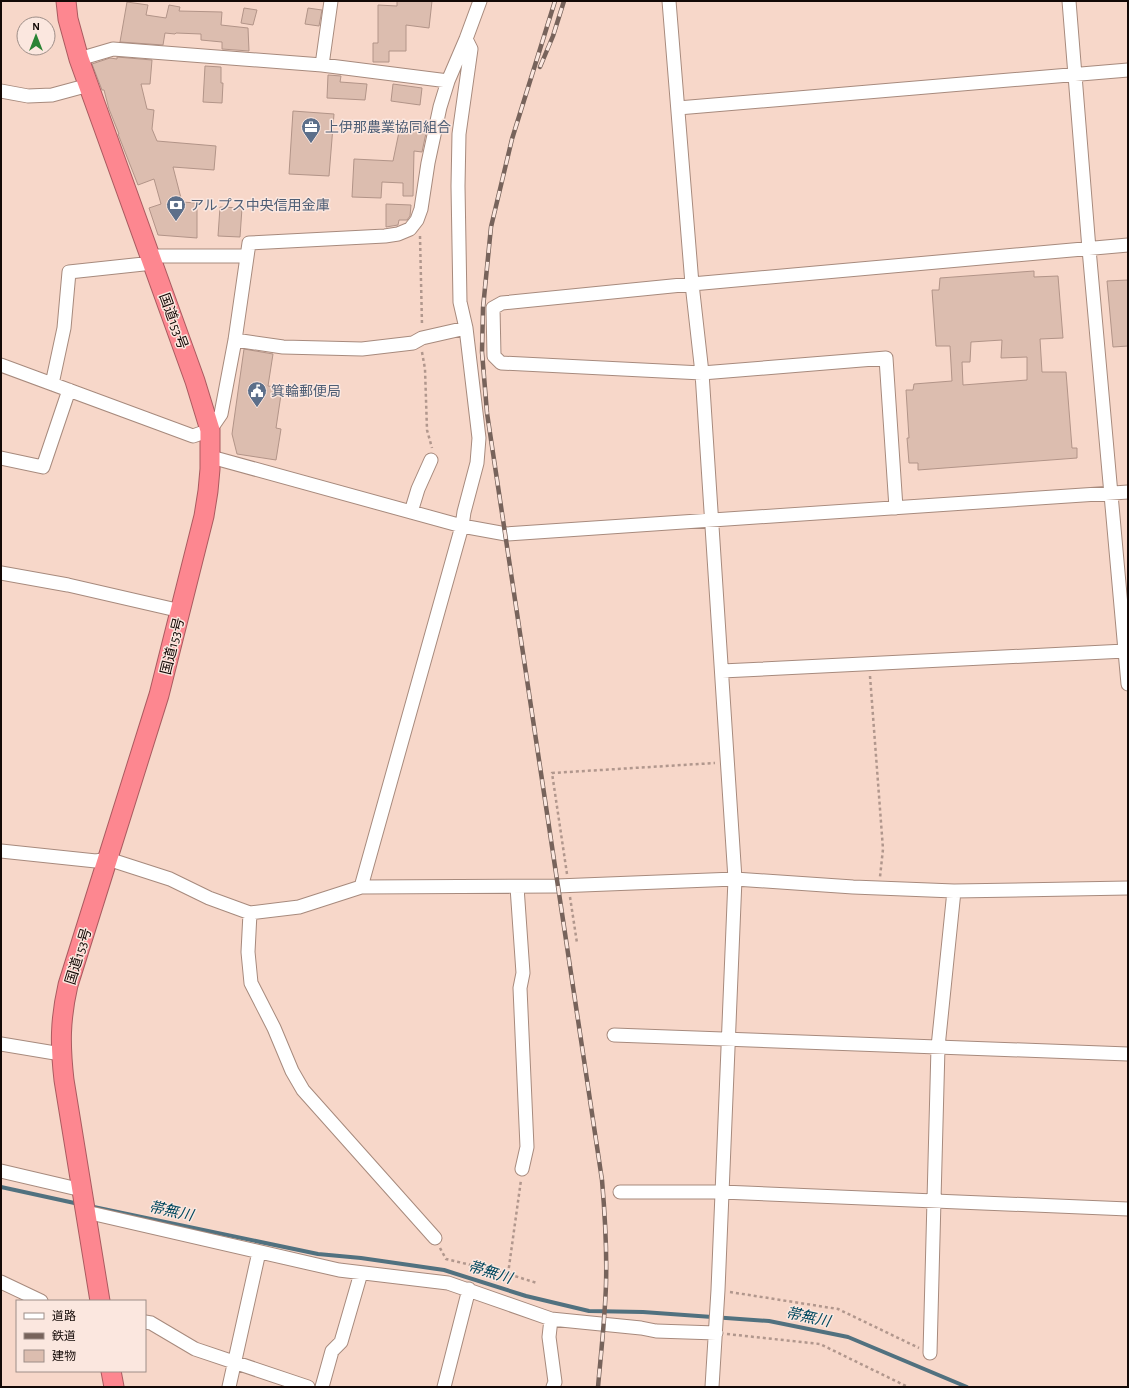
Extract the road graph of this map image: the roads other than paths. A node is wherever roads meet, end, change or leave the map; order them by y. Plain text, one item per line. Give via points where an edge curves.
1 (66, 1) edge
2 (331, 1) edge
3 (480, 1) edge
4 (669, 1) edge
5 (1069, 1) edge
6 (466, 39) junction
7 (79, 59) junction
8 (322, 65) junction
9 (1128, 70) edge
10 (1076, 75) junction
11 (448, 80) junction
12 (89, 85) junction
13 (1, 91) edge
14 (678, 108) junction
15 (1128, 245) edge
16 (1089, 249) junction
17 (246, 256) junction
18 (151, 260) junction
19 (692, 284) junction
20 (466, 328) junction
21 (235, 340) junction
22 (1, 365) edge
23 (702, 373) junction
24 (52, 384) junction
25 (69, 390) junction
26 (210, 430) junction
27 (1, 458) edge
28 (211, 458) junction
29 (431, 460) dead end
30 (1128, 492) edge
31 (1110, 493) junction
32 (896, 508) junction
33 (411, 512) junction
34 (712, 520) junction
35 (462, 526) junction
36 (1, 573) edge
37 (181, 612) junction
38 (1125, 651) junction
39 (722, 671) junction
40 (1128, 684) edge
41 (1, 851) edge
42 (108, 859) junction
43 (735, 878) junction
44 (361, 887) junction
45 (517, 887) junction
46 (1128, 888) edge
47 (954, 891) junction
48 (250, 913) junction
49 (614, 1035) dead end
50 (729, 1039) junction
51 (1, 1044) edge
52 (938, 1047) junction
53 (61, 1054) junction
54 (1128, 1054) edge
55 (522, 1169) road end
56 (1, 1171) edge
57 (620, 1192) dead end
58 (722, 1192) junction
59 (934, 1201) junction
60 (84, 1203) junction
61 (1128, 1209) edge
62 (435, 1238) road end
63 (259, 1252) junction
64 (361, 1273) junction
65 (1, 1282) edge
66 (469, 1289) junction
67 (39, 1300) edge
68 (100, 1300) edge
69 (551, 1319) junction
70 (146, 1322) edge
71 (716, 1330) junction
72 (930, 1353) road end
73 (235, 1363) junction
74 (111, 1372) edge
75 (114, 1387) edge
76 (229, 1387) edge
77 (308, 1387) edge
78 (322, 1387) edge
79 (444, 1387) edge
80 (554, 1387) edge
81 (712, 1387) edge

1 - 7 highway, 国道153号
2 - 8 street
3 - 6 street
4 - 14 street
5 - 10 street
6 - 11 street
6 - 20 street via 471,49 459,134 458,186 460,302
7 - 8 street via 113,49
7 - 12 highway, 国道153号
8 - 11 street
9 - 10 street
10 - 14 street
10 - 16 street
11 - 17 street via 428,163 421,209 410,229 385,236 249,243
12 - 13 street via 52,95 28,96
12 - 18 highway, 国道153号
14 - 19 street
15 - 16 street
16 - 19 street
16 - 31 street
17 - 18 street
17 - 21 street
18 - 24 street via 69,272 64,328
18 - 26 highway, 国道153号 via 196,381
19 - 23 street
19 - 23 street via 502,303 493,308 494,356 501,363
20 - 21 street via 422,338 413,343 362,349 283,347
20 - 35 street via 479,438 477,463
21 - 26 street via 221,414
22 - 24 street
23 - 32 street via 886,358
23 - 34 street
24 - 25 street
25 - 26 street via 193,436
25 - 27 street via 43,467
26 - 28 highway, 国道153号
28 - 33 street
28 - 37 highway, 国道153号 via 204,516
29 - 33 street
30 - 31 street
31 - 32 street
31 - 38 street
32 - 34 street
33 - 35 street
34 - 35 street via 506,534
34 - 39 street
35 - 44 street
36 - 37 street via 68,585
37 - 42 highway, 国道153号 via 159,695
38 - 39 street
38 - 40 street
39 - 43 street
41 - 42 street via 96,861
42 - 48 street via 170,879 209,898
42 - 53 highway, 国道153号 via 67,992 61,1024
43 - 45 street
43 - 47 street
43 - 50 street
44 - 45 street
44 - 48 street via 300,907
45 - 55 street via 523,973 520,988 527,1147
46 - 47 street
47 - 52 street
48 - 62 street via 248,952 251,983 292,1071 303,1090
49 - 50 street
50 - 52 street
50 - 58 street
51 - 53 street
52 - 54 street
52 - 59 street
53 - 60 highway, 国道153号
56 - 60 street
57 - 58 street
58 - 59 street
58 - 71 street
59 - 61 street
59 - 72 street
60 - 63 street
60 - 68 highway, 国道153号
63 - 64 street
63 - 73 street
64 - 66 street via 448,1282
64 - 78 street via 341,1342 332,1351
65 - 67 street
66 - 69 street
66 - 79 street
69 - 71 street via 656,1331
69 - 80 street via 549,1337
70 - 73 street via 195,1349
71 - 81 street
73 - 76 street
73 - 77 street
74 - 75 highway

